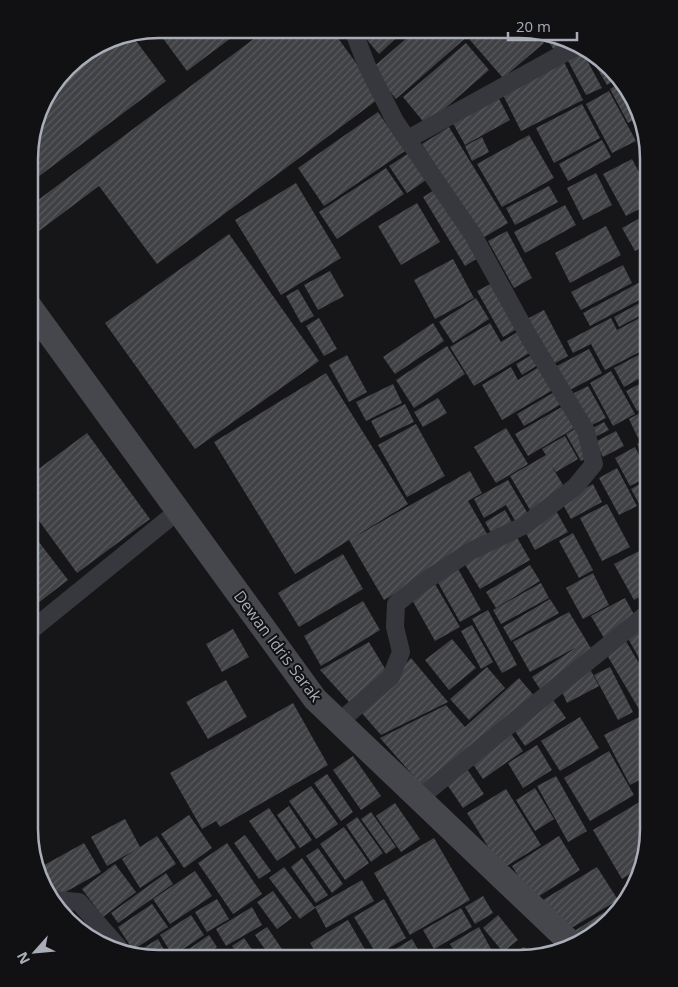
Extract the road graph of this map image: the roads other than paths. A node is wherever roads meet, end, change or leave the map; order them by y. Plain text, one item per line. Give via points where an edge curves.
1 (356, 38) edge
2 (571, 49) edge
3 (408, 139) junction
4 (38, 318) edge
5 (178, 511) junction
6 (640, 619) edge
7 (38, 625) edge
8 (339, 722) junction
9 (418, 799) junction
10 (61, 901) edge
11 (568, 939) edge
12 (112, 940) edge

1 - 3 street via 395,121
2 - 3 street
3 - 8 street via 473,235 586,431 594,464 575,487 525,525 471,551 396,604 395,627 401,652 391,676
4 - 5 main road, Dewan Idris Sarak
5 - 7 street
5 - 8 main road, Dewan Idris Sarak via 315,699
6 - 9 street
8 - 9 main road, Dewan Idris Sarak
9 - 11 main road, Dewan Idris Sarak
10 - 12 street via 79,902

